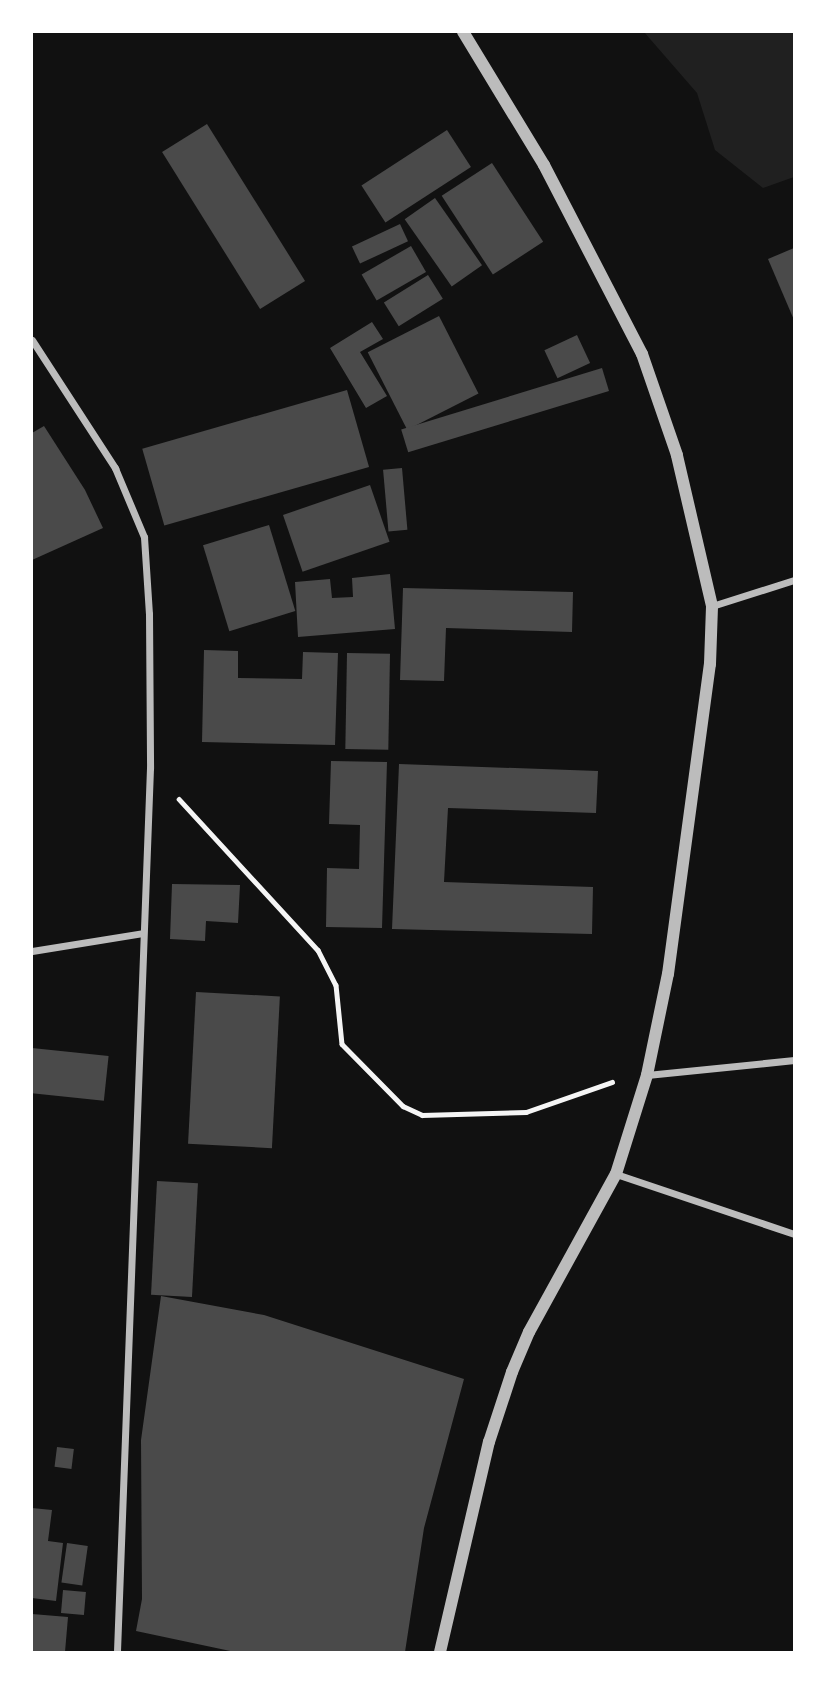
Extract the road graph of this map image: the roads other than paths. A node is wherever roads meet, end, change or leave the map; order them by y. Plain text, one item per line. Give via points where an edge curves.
1 (463, 32) edge
2 (32, 340) edge
3 (794, 580) edge
4 (712, 606) junction
5 (143, 933) junction
6 (32, 951) edge
7 (794, 1060) edge
8 (647, 1075) junction
9 (616, 1174) junction
10 (794, 1234) edge
11 (117, 1653) edge
12 (440, 1653) edge

1 - 4 street via 550,176 642,354 677,455
2 - 5 street via 115,468 144,537 150,768
3 - 4 street
4 - 8 street via 710,664 668,974
5 - 6 street
5 - 11 street
7 - 8 street
8 - 9 street
9 - 10 street
9 - 12 street via 529,1332 512,1373 489,1442

